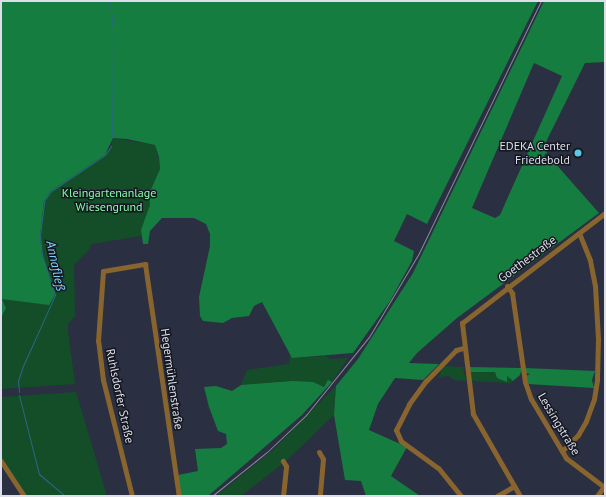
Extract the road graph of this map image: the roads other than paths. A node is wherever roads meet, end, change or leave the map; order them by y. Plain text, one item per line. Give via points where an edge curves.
1 (605, 213) edge
2 (579, 233) junction
3 (145, 264) joint
4 (508, 286) junction
5 (463, 348) junction
6 (562, 451) junction
7 (319, 452) dead end
8 (1, 461) edge
9 (283, 461) dead end
10 (514, 486) junction
11 (604, 486) edge
12 (24, 496) edge
13 (132, 496) edge
14 (179, 496) edge
15 (283, 496) edge
16 (320, 496) edge
17 (461, 496) edge
18 (497, 496) edge
19 (520, 496) edge
20 (598, 496) edge

1 - 2 street, Goethestraße
2 - 4 street, Goethestraße
2 - 6 street via 590,260 595,286 597,379 594,399 586,421 578,435
3 - 13 street, Ruhlsdorfer Straße via 103,271 98,341 103,380
3 - 14 street, Hegermühlenstraße
4 - 5 street, Goethestraße via 463,321
4 - 6 street, Lessingstraße via 512,293 529,392
5 - 10 street via 475,420
5 - 17 street via 456,350 426,381 409,404 396,430 401,441 438,468
6 - 11 street, Lessingstraße via 573,466
7 - 16 street via 323,459
8 - 12 street
9 - 15 street via 286,466
10 - 18 street
10 - 19 street
11 - 20 street

